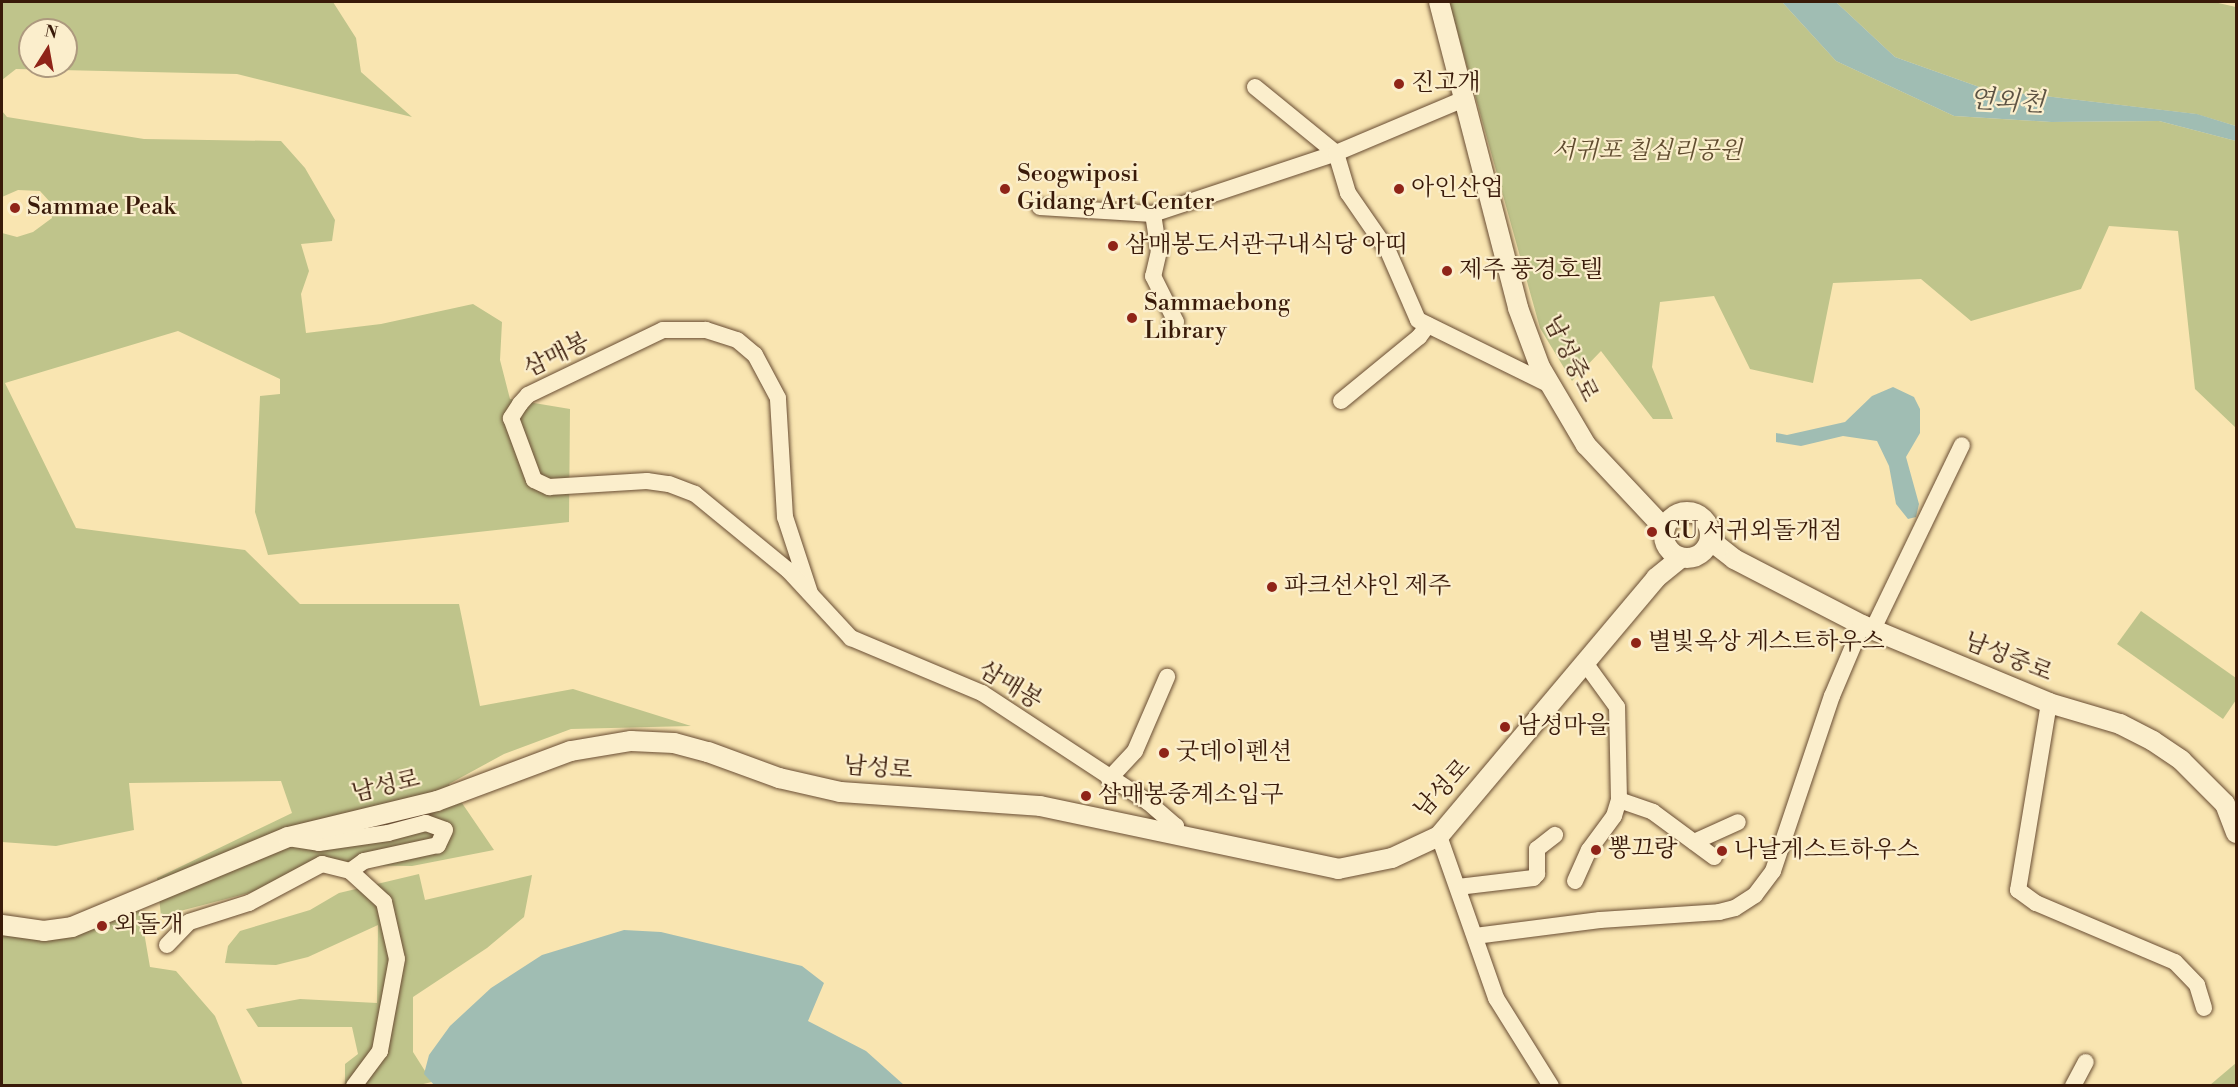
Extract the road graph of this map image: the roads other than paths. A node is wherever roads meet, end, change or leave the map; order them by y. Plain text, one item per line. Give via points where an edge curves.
1 (1440, 2) edge
2 (1255, 87) dead end
3 (1464, 99) junction
4 (1336, 153) junction
5 (1040, 207) dead end
6 (1153, 214) junction
7 (1171, 324) dead end
8 (1428, 325) junction
9 (1548, 384) junction
10 (1341, 401) dead end
11 (1962, 445) dead end
12 (1668, 523) junction
13 (1707, 546) junction
14 (1675, 553) junction
15 (810, 593) junction
16 (1867, 627) junction
17 (1585, 663) junction
18 (1167, 677) dead end
19 (2049, 702) junction
20 (1109, 778) junction
21 (1619, 800) junction
22 (1738, 822) dead end
23 (1174, 833) junction
24 (2236, 833) edge
25 (1555, 835) dead end
26 (1439, 836) junction
27 (288, 837) junction
28 (1694, 842) junction
29 (1714, 856) dead end
30 (350, 871) junction
31 (1575, 880) dead end
32 (1458, 887) junction
33 (2, 925) edge
34 (1475, 936) junction
35 (167, 945) dead end
36 (2204, 1008) dead end
37 (2086, 1062) dead end
38 (354, 1086) edge
39 (1551, 1086) edge
40 (2073, 1086) edge

1 - 3 street, 남성중로
2 - 4 street
3 - 4 street
3 - 9 street, 남성중로 via 1518,308
4 - 6 street
4 - 8 street via 1348,193 1388,251 1418,320
5 - 6 street
6 - 7 street via 1160,251 1153,276 1176,322
8 - 9 street
8 - 10 street via 1419,337
9 - 12 street, 남성중로 via 1586,445
11 - 16 street
12 - 13 street, 남성중로 via 1686,512 1700,516 1709,527
12 - 14 street
13 - 14 street
13 - 16 street, 남성중로
14 - 17 street, 남성로
15 - 15 street, 삼매봉 via 786,517 778,398 755,354 737,340 706,330 663,330 528,395 511,418 534,480 549,487 647,482 669,484 695,494 764,549
15 - 20 street, 삼매봉 via 851,638 982,693
16 - 19 street, 남성중로
16 - 34 street via 1832,696 1773,871 1755,895 1735,908 1719,912 1600,920
17 - 21 street via 1617,707
17 - 26 street, 남성로
18 - 20 street via 1135,751
19 - 24 street, 남성중로 via 2120,724 2181,760 2224,804
19 - 36 street via 2018,890 2036,903 2175,962 2189,974
20 - 23 street, 삼매봉 via 1162,813 1176,826
21 - 28 street via 1653,812
21 - 31 street via 1614,816 1589,850
22 - 28 street
23 - 26 street, 남성로 via 1338,869 1392,858
23 - 27 street, 남성로 via 1040,806 840,792 779,778 708,752 655,741 611,743 571,751 456,796
25 - 32 street via 1537,849 1537,874 1533,878
26 - 32 street
27 - 30 street via 319,843 426,824 445,830 438,845 364,861
27 - 33 street, 남성로 via 72,927 44,931
28 - 29 street
30 - 35 street via 322,864 249,903 189,922
30 - 38 street via 384,902 397,959 380,1051
32 - 34 street
34 - 39 street via 1496,998
37 - 40 street

